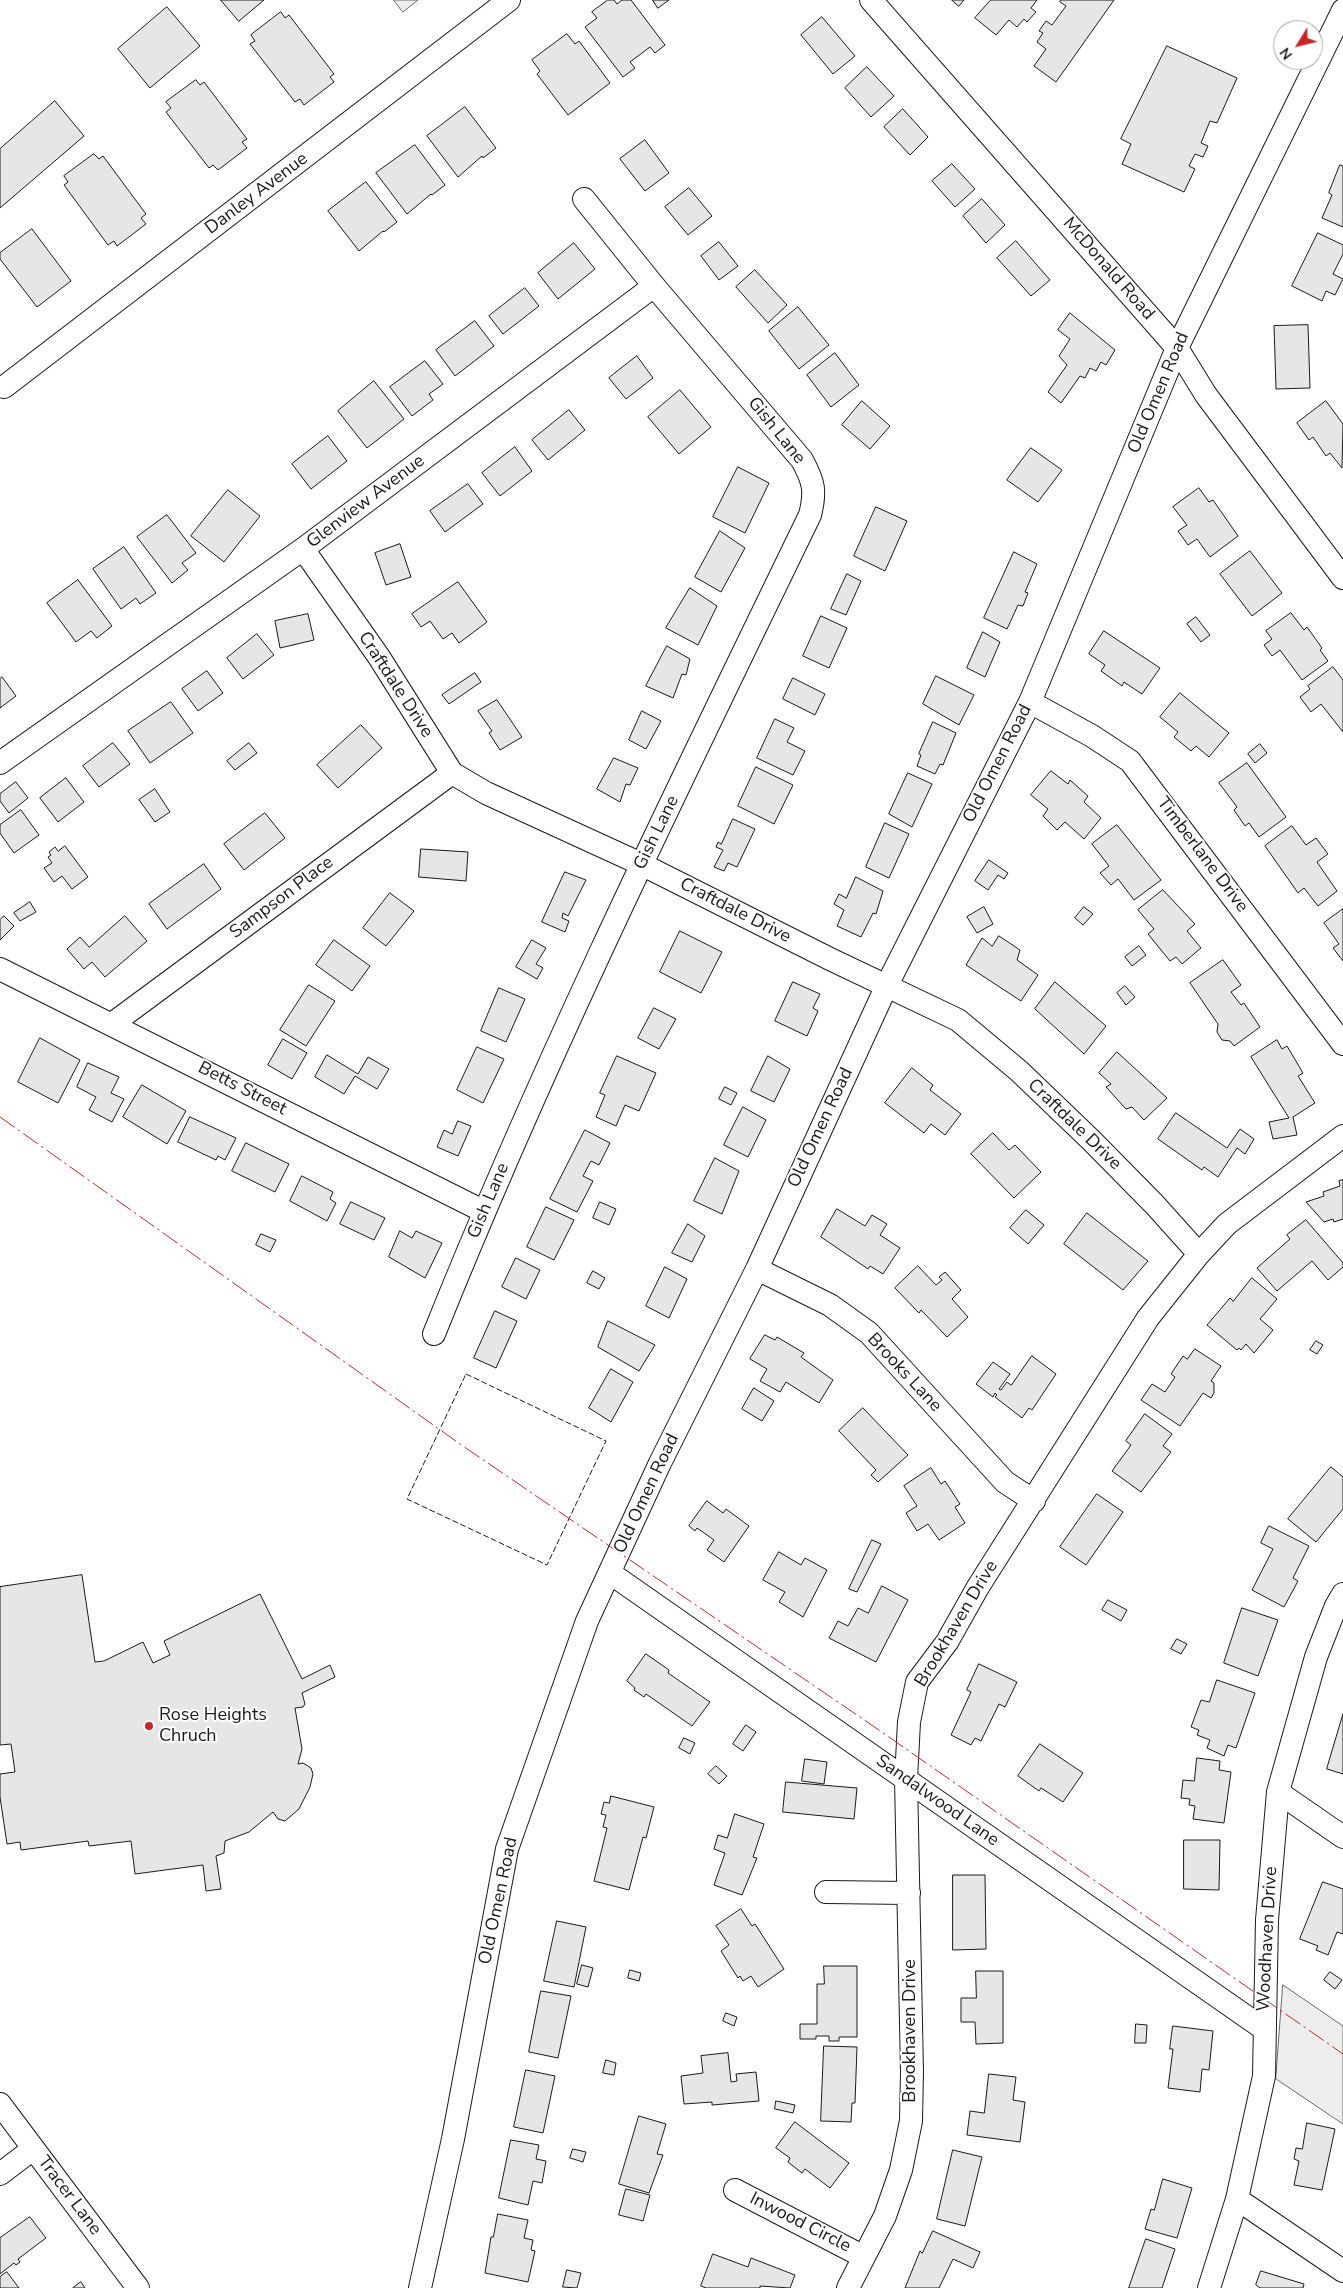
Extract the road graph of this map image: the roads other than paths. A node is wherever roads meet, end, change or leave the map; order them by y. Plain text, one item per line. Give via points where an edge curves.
1 (509, 0) edge
2 (871, 0) edge
3 (1343, 10) edge
4 (584, 199) dead end
5 (654, 286) junction
6 (1177, 348) junction
7 (4, 387) dead end
8 (303, 549) junction
9 (1343, 578) edge
10 (1030, 702) junction
11 (0, 763) edge
12 (452, 773) junction
13 (642, 864) junction
14 (0, 969) edge
15 (887, 985) junction
16 (112, 1024) junction
17 (1343, 1044) edge
18 (1343, 1136) edge
19 (483, 1211) junction
20 (1199, 1254) junction
21 (757, 1269) junction
22 (434, 1334) dead end
23 (1034, 1501) junction
24 (610, 1573) junction
25 (1343, 1594) edge
26 (906, 1779) junction
27 (1278, 1792) junction
28 (1343, 1837) edge
29 (826, 1892) dead end
30 (909, 1893) junction
31 (1264, 2029) junction
32 (0, 2104) edge
33 (33, 2149) junction
34 (0, 2174) edge
35 (735, 2190) dead end
36 (1237, 2199) junction
37 (864, 2257) junction
38 (1343, 2271) edge
39 (138, 2288) edge
40 (420, 2288) edge
41 (848, 2288) edge
42 (1208, 2288) edge

1 - 7 street, Danley Avenue
2 - 6 street, McDonald Road
3 - 6 street, Old Omen Road
4 - 5 street
5 - 8 street, Glenview Avenue
5 - 13 street, Gish Lane via 802,460 812,477 815,496 810,515
6 - 9 street, McDonald Road via 1206,395
6 - 10 street, Old Omen Road
8 - 11 street, Glenview Avenue
8 - 12 street, Craftdale Drive via 379,657
10 - 15 street, Old Omen Road
10 - 17 street, Timberlane Drive via 1130,761
12 - 13 street, Craftdale Drive via 486,793
12 - 16 street, Sampson Place
13 - 15 street, Craftdale Drive
13 - 19 street, Gish Lane
14 - 16 street, Betts Street
15 - 20 street, Craftdale Drive via 958,1020 1018,1071 1092,1141
15 - 21 street, Old Omen Road
16 - 19 street, Betts Street
18 - 20 street, Brookhaven Drive via 1227,1224
19 - 22 street, Gish Lane
20 - 23 street, Brookhaven Drive via 1148,1318
21 - 23 street, Brooks Lane via 830,1306 869,1333 1005,1482
21 - 24 street, Old Omen Road via 705,1370
23 - 26 street, Brookhaven Drive via 947,1642 917,1682 909,1722
24 - 26 street, Sandalwood Lane
24 - 40 street, Old Omen Road via 587,1620 507,1849 453,2139
25 - 27 street, Woodhaven Drive via 1316,1657
26 - 30 street, Brookhaven Drive
26 - 31 street, Sandalwood Lane
27 - 28 street
27 - 31 street, Woodhaven Drive via 1267,1920
29 - 30 street
30 - 37 street, Brookhaven Drive via 910,2121 901,2170 885,2216
31 - 36 street, Woodhaven Drive via 1264,2076
32 - 33 street, Tracer Lane
33 - 34 street
33 - 39 street, Tracer Lane
35 - 37 street, Inwood Circle
36 - 38 street
36 - 42 street, Woodhaven Drive
37 - 41 street, Brookhaven Drive

